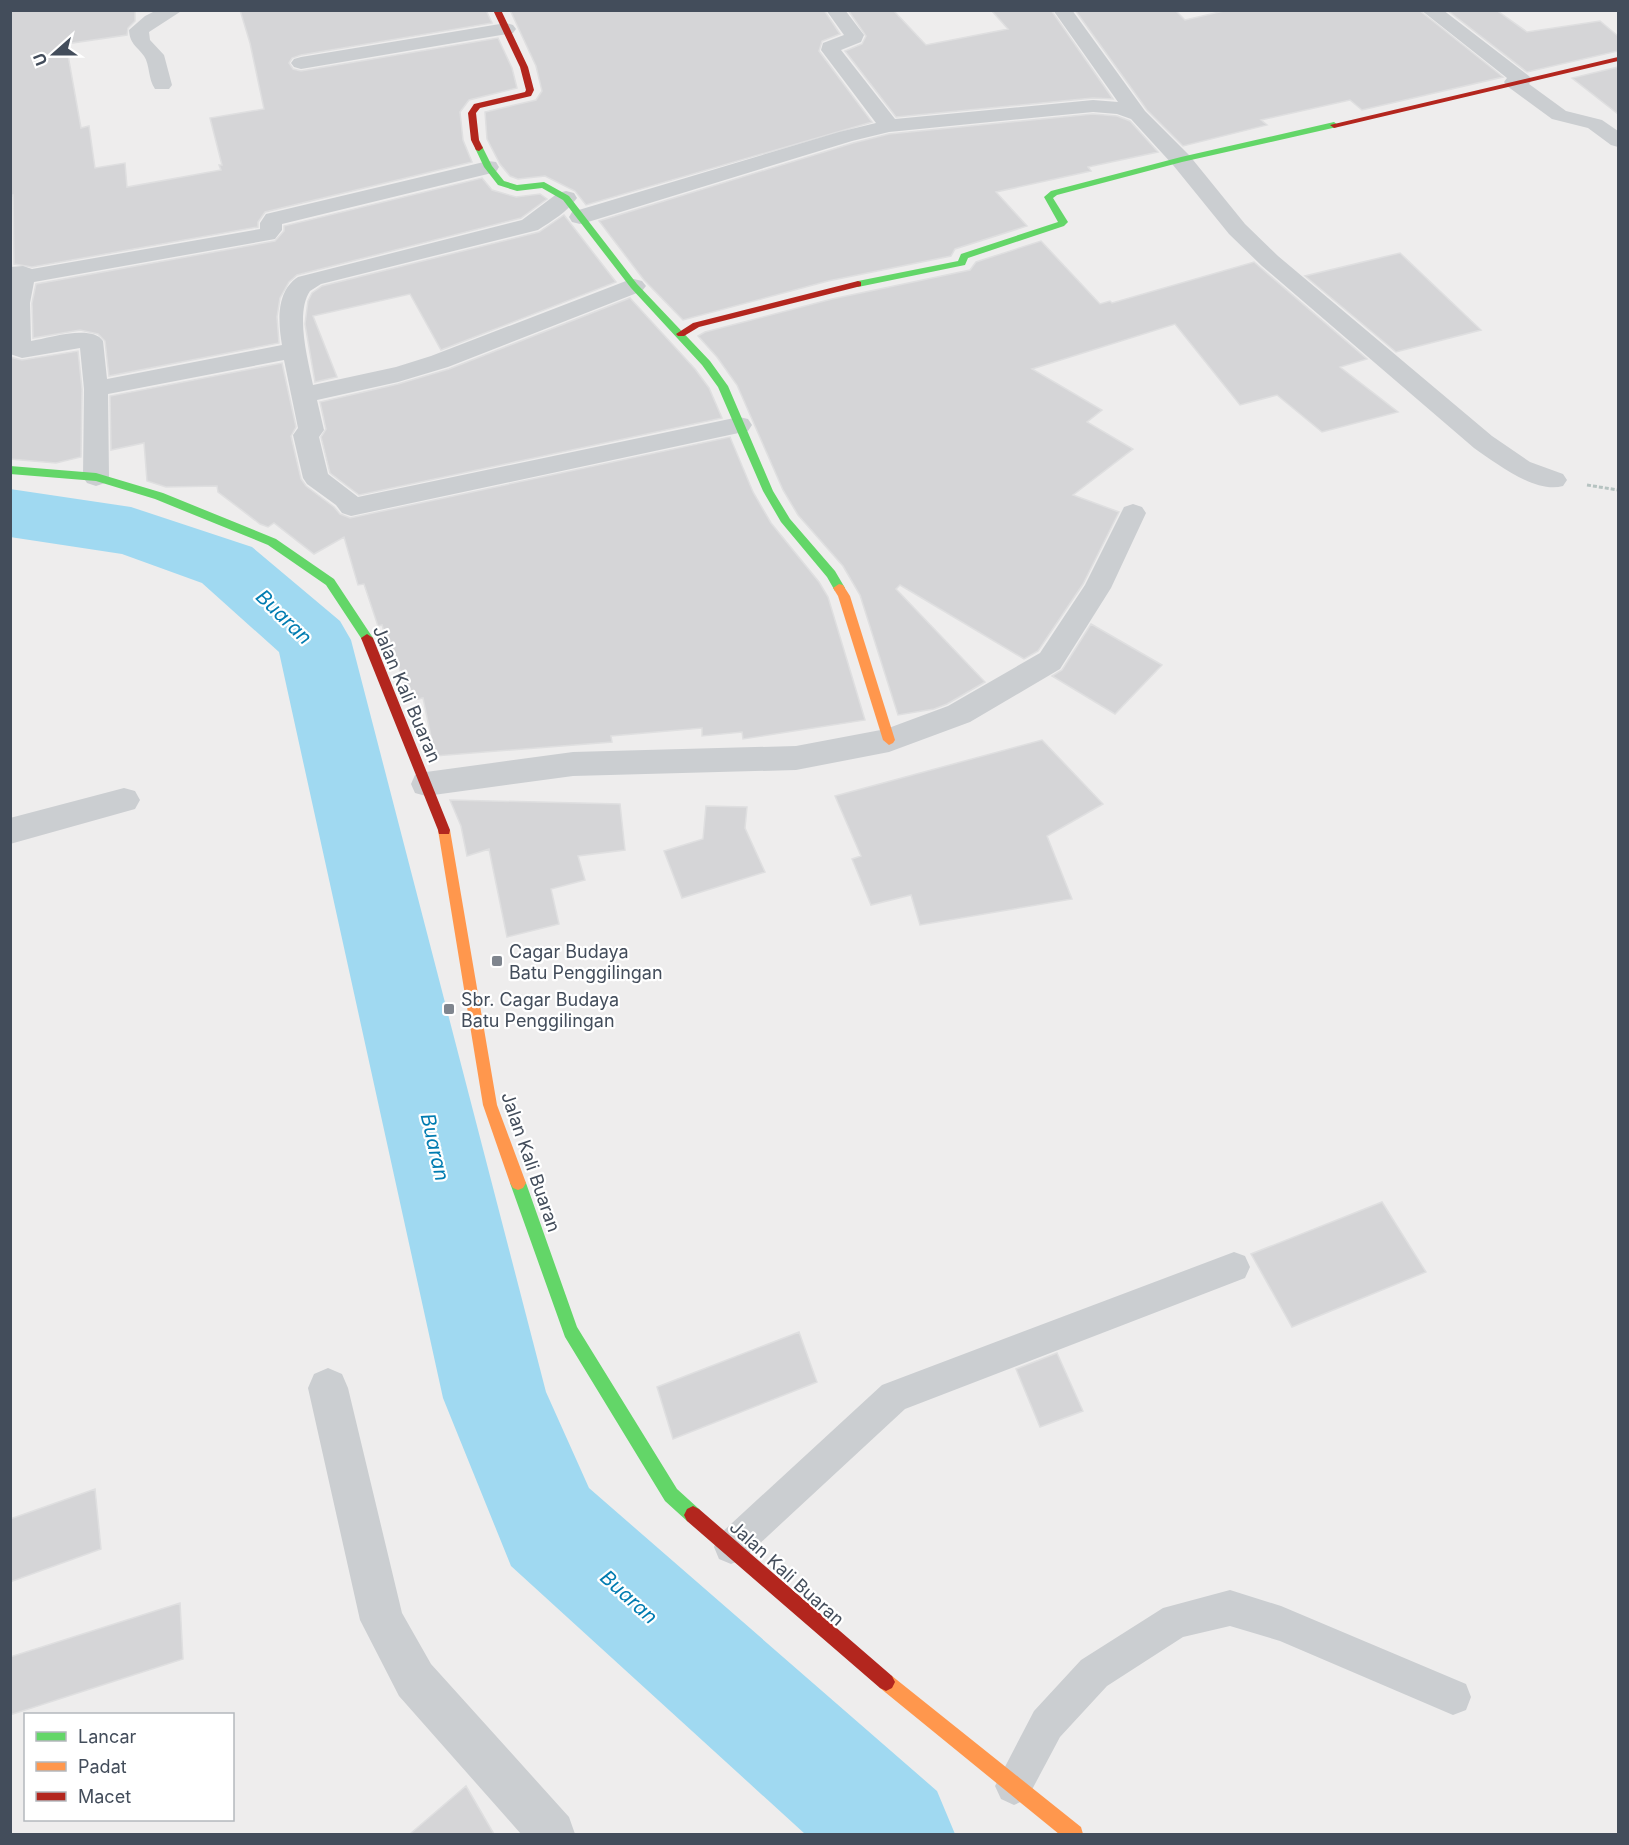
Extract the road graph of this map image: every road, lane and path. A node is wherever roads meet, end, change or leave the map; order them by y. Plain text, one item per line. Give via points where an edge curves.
1 (174, 10) edge
2 (497, 10) edge
3 (835, 10) edge
4 (1062, 10) edge
5 (1430, 10) edge
6 (506, 30) junction
7 (1618, 59) edge
8 (301, 63) dead end
9 (1518, 81) junction
10 (162, 85) dead end
11 (1138, 115) junction
12 (889, 126) junction
13 (1618, 141) edge
14 (1181, 160) junction
15 (488, 167) junction
16 (566, 198) junction
17 (580, 217) junction
18 (17, 275) edge
19 (634, 286) junction
20 (681, 334) junction
21 (296, 350) junction
22 (95, 376) junction
23 (303, 395) junction
24 (739, 425) junction
25 (10, 470) edge
26 (96, 477) junction
27 (1554, 480) dead end
28 (1133, 513) dead end
29 (889, 740) junction
30 (426, 784) junction
31 (124, 800) dead end
32 (10, 831) edge
33 (1234, 1267) dead end
34 (328, 1388) dead end
35 (731, 1548) junction
36 (1453, 1697) dead end
37 (1014, 1785) junction
38 (552, 1834) edge
39 (1074, 1834) edge

1 - 10 street via 139,30 140,41 154,55
2 - 6 street
3 - 12 street via 854,38 830,47 831,51
4 - 11 street
5 - 9 street
6 - 8 street
6 - 15 street via 530,90 528,94 477,106 472,113 475,140
7 - 9 street
9 - 13 street via 1558,115 1595,124
9 - 14 street
11 - 12 street via 1121,108 1093,106
11 - 14 street
12 - 17 street
14 - 20 street via 1054,193 1048,197 1061,224 964,256 962,263 819,293 696,325
14 - 27 street via 1237,229 1270,261 1483,442 1521,468
15 - 16 street via 508,187 544,185
15 - 18 street via 274,219 267,234
16 - 17 street
16 - 21 street via 530,225 313,279 300,287 291,304
17 - 19 street
18 - 22 street via 19,349 86,339 91,341
19 - 20 street
19 - 23 street via 518,334 409,371
20 - 24 street via 723,386 742,429
21 - 22 street
21 - 23 street
22 - 26 street
23 - 24 street via 311,430 306,435 316,478 351,507
24 - 29 street via 786,522 831,574 844,596
25 - 26 street, Jalan Kali Buaran
26 - 30 street, Jalan Kali Buaran via 159,496 272,542 330,582 365,634
28 - 29 street via 1097,588 1050,661 958,714
29 - 30 street via 796,758 573,764
30 - 35 street, Jalan Kali Buaran via 443,827 490,1105 571,1331 671,1495
31 - 32 street
33 - 35 lane via 894,1397
34 - 38 street via 382,1620 415,1680
35 - 37 street, Jalan Kali Buaran via 850,1653
36 - 37 lane via 1281,1624 1230,1608 1176,1621 1094,1673 1047,1724
37 - 39 street, Jalan Kali Buaran

